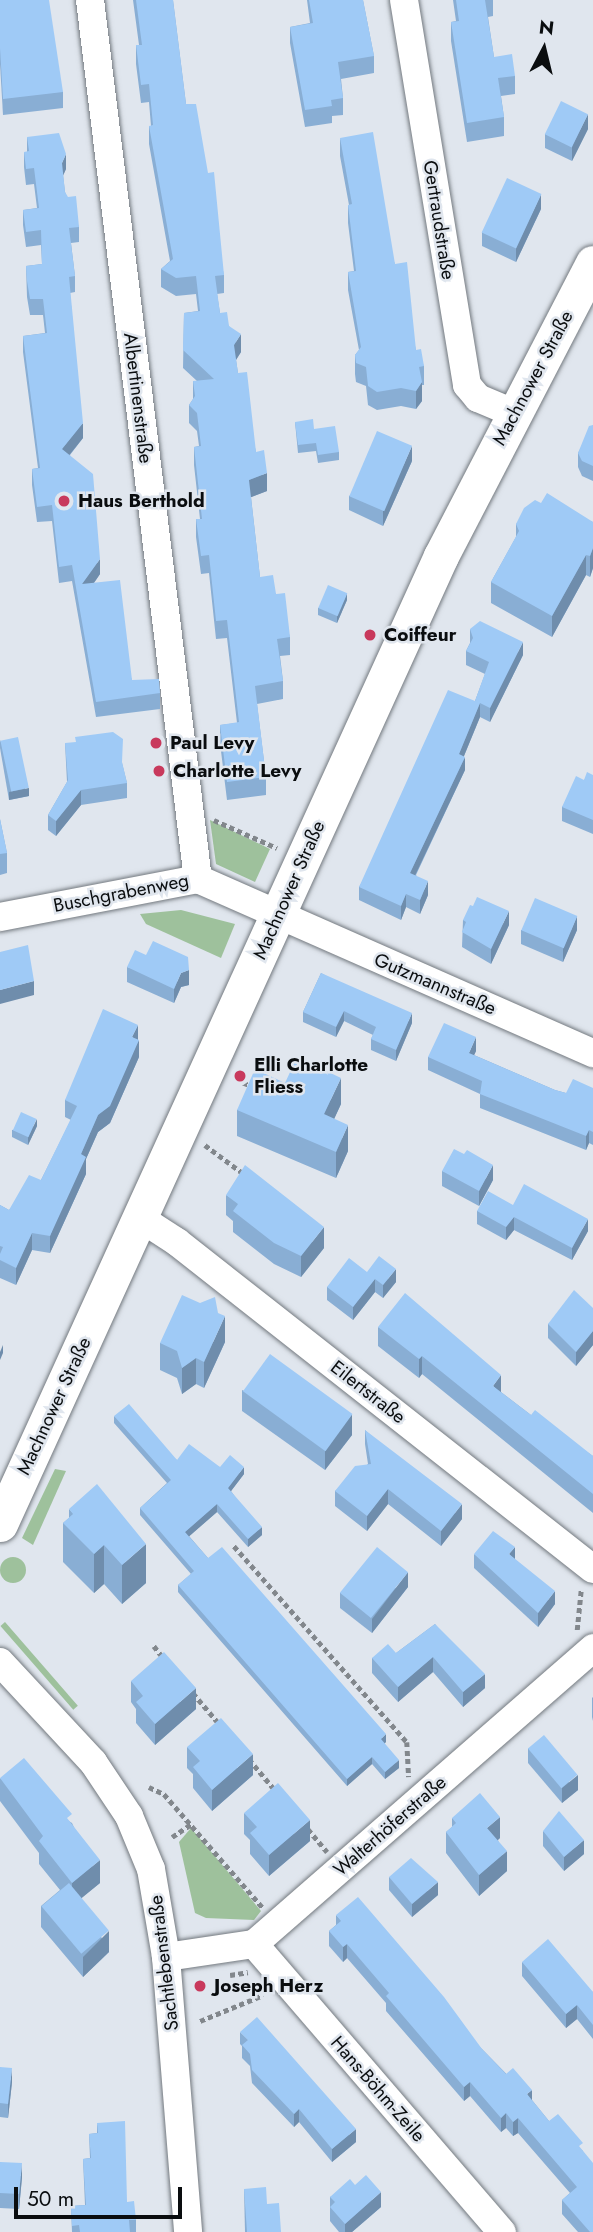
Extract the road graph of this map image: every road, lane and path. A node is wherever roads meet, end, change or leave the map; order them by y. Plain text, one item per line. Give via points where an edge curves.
1 (90, 0) edge
2 (404, 0) edge
3 (593, 263) edge
4 (514, 412) junction
5 (205, 816) dead end
6 (278, 848) dead end
7 (198, 879) junction
8 (278, 915) junction
9 (0, 916) edge
10 (593, 1053) edge
11 (235, 1079) dead end
12 (257, 1089) edge
13 (205, 1145) dead end
14 (249, 1178) edge
15 (139, 1218) junction
16 (0, 1524) edge
17 (234, 1546) dead end
18 (587, 1576) edge
19 (583, 1645) edge
20 (154, 1646) dead end
21 (0, 1662) edge
22 (171, 1667) edge
23 (189, 1688) edge
24 (224, 1730) edge
25 (242, 1751) edge
26 (409, 1786) dead end
27 (149, 1787) dead end
28 (277, 1793) edge
29 (191, 1824) junction
30 (304, 1824) edge
31 (172, 1837) dead end
32 (330, 1855) dead end
33 (266, 1912) dead end
34 (254, 1944) junction
35 (166, 1957) junction
36 (263, 1995) dead end
37 (200, 2021) dead end
38 (188, 2232) edge
39 (502, 2232) edge

1 - 7 street, Albertinenstraße
2 - 4 street, Gertraudstraße via 467,385 478,398
3 - 4 main road, Machnower Straße
4 - 8 main road, Machnower Straße via 441,556
5 - 6 path
7 - 8 street, Buschgrabenweg
7 - 9 street, Buschgrabenweg
8 - 10 street, Gutzmannstraße
8 - 15 main road, Machnower Straße
11 - 12 path
13 - 14 path
15 - 16 main road, Machnower Straße
15 - 18 street, Eilertstraße via 177,1242
17 - 26 path via 407,1742
18 - 19 path
19 - 34 street, Walterhöferstraße
20 - 22 path
21 - 35 street, Sachtlebenstraße via 93,1762 129,1816 151,1869
23 - 24 path
25 - 28 path
27 - 29 path via 164,1794
29 - 31 path
29 - 33 path
30 - 32 path
34 - 35 street
34 - 39 street, Hans-Böhm-Zeile
35 - 38 street, Sachtlebenstraße
36 - 37 path

